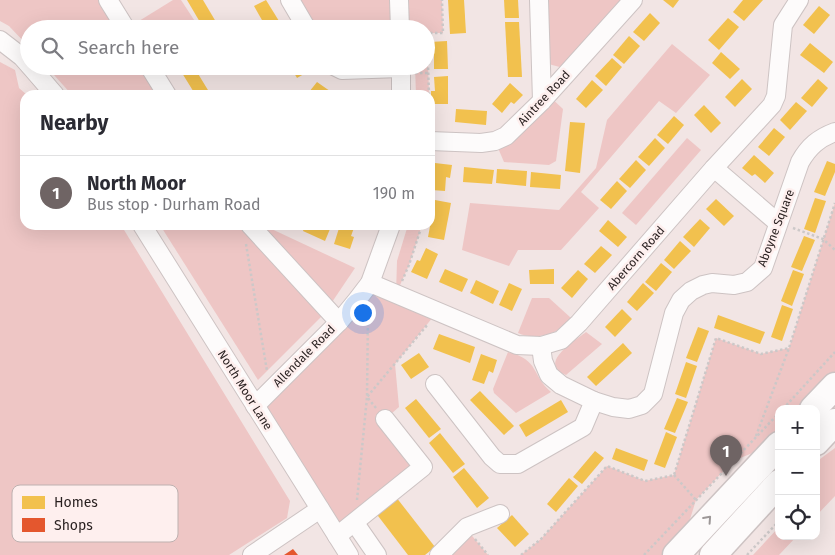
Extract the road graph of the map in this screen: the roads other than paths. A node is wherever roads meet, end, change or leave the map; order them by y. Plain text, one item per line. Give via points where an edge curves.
1 (108, 0) edge
2 (290, 0) edge
3 (399, 0) edge
4 (539, 0) edge
5 (633, 0) edge
6 (799, 0) edge
7 (120, 20) edge
8 (302, 20) edge
9 (400, 20) edge
10 (0, 40) edge
11 (20, 55) edge
12 (37, 75) edge
13 (155, 75) edge
14 (401, 75) edge
15 (51, 90) edge
16 (164, 90) edge
17 (402, 90) edge
18 (542, 101) junction
19 (835, 132) edge
20 (435, 141) edge
21 (714, 168) junction
22 (778, 223) junction
23 (145, 230) edge
24 (255, 230) edge
25 (389, 230) edge
26 (370, 283) junction
27 (339, 322) junction
28 (541, 346) junction
29 (434, 384) dead end
30 (835, 386) edge
31 (594, 401) junction
32 (817, 405) edge
33 (255, 406) junction
34 (385, 419) dead end
35 (835, 422) edge
36 (820, 438) edge
37 (767, 442) edge
38 (775, 487) edge
39 (320, 509) junction
40 (500, 514) dead end
41 (357, 526) junction
42 (337, 536) junction
43 (252, 555) edge
44 (349, 555) edge
45 (378, 555) edge
46 (439, 555) edge
47 (676, 555) edge
48 (713, 555) edge

1 - 7 street
2 - 8 street
3 - 9 street
4 - 18 street
5 - 18 street, Aintree Road
6 - 21 street, Abercorn Road via 783,25 776,96 772,105
10 - 11 street
12 - 15 street
13 - 16 street
14 - 17 street
18 - 20 street, Aintree Road via 517,128 495,141
19 - 22 street, Aboyne Square via 819,139 807,150
21 - 22 street
21 - 28 street, Abercorn Road via 579,323 561,340
22 - 31 street, Aboyne Square via 762,268 754,277 734,285 703,285 681,300 674,313 653,394 642,405 629,409
23 - 33 street, North Moor Lane
24 - 27 street
25 - 26 street, Allendale Road
26 - 27 street, Allendale Road
26 - 28 street, Abercorn Road via 511,343
27 - 33 street, Allendale Road
28 - 31 street, Aboyne Square via 549,375 562,386
29 - 31 street via 500,464 518,464 583,426
30 - 32 highway
33 - 39 street, North Moor Lane
34 - 41 street via 423,467
35 - 36 highway
47 -> 37 highway
38 - 48 highway
39 - 42 street, North Moor Lane
39 - 43 street
40 - 46 street via 467,527
41 - 42 street
41 - 45 street
42 - 44 street, North Moor Lane

